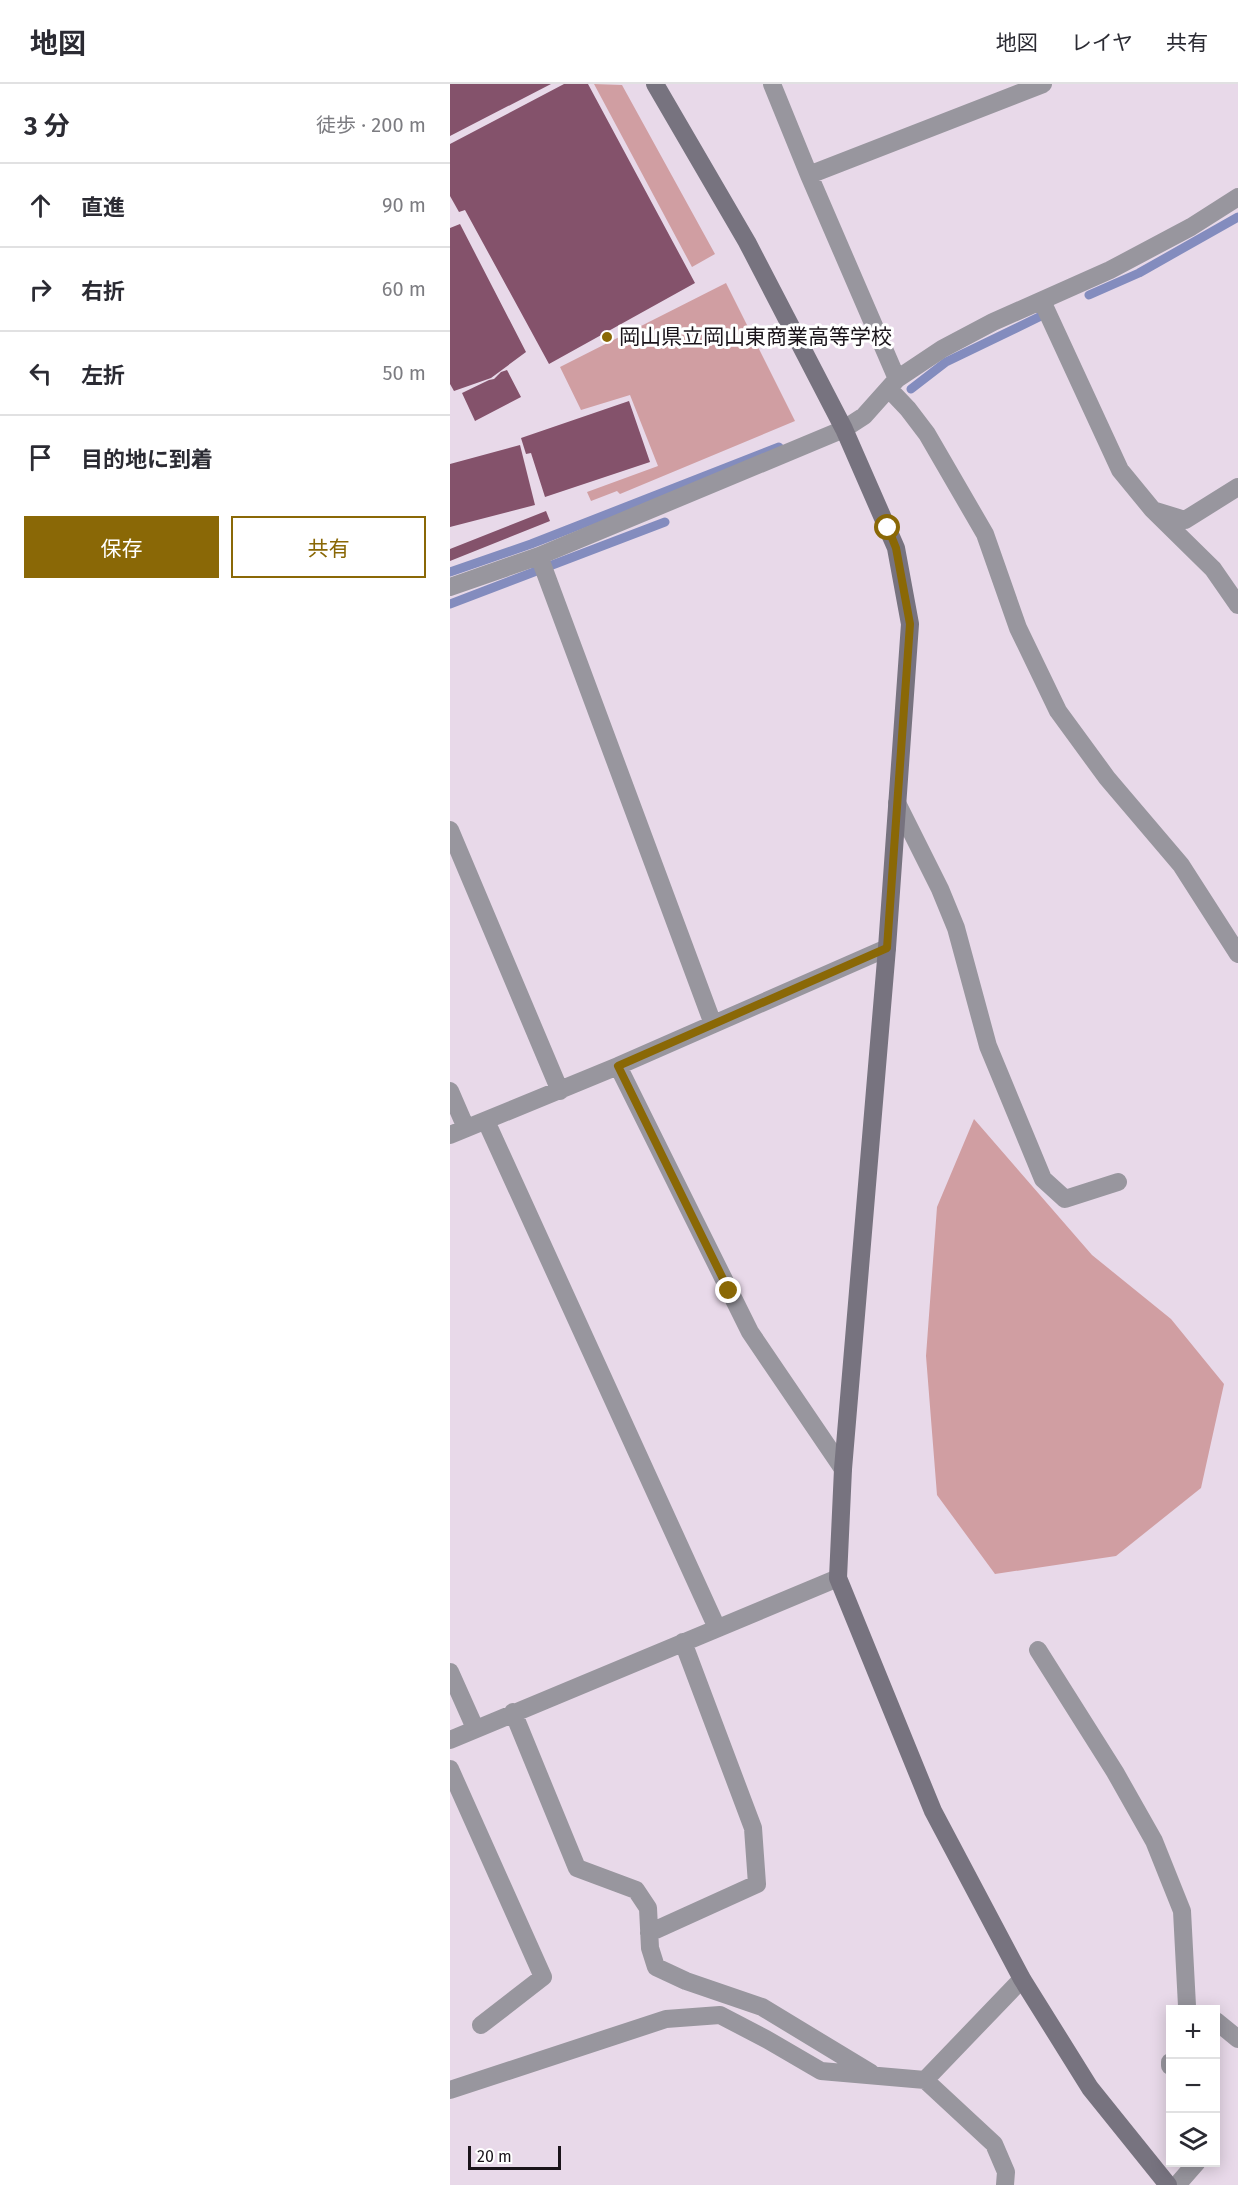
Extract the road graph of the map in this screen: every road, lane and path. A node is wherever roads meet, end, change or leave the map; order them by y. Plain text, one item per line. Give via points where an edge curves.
1 (656, 84) edge
2 (772, 84) edge
3 (1043, 84) edge
4 (809, 174) junction
5 (1238, 197) edge
6 (1041, 301) junction
7 (893, 384) junction
8 (844, 429) junction
9 (1238, 487) edge
10 (1152, 509) junction
11 (539, 556) junction
12 (450, 587) edge
13 (1238, 604) edge
14 (897, 803) junction
15 (450, 830) edge
16 (887, 948) junction
17 (1238, 954) edge
18 (713, 1024) junction
19 (618, 1066) junction
20 (560, 1090) junction
21 (450, 1091) edge
22 (486, 1121) junction
23 (458, 1132) edge
24 (1118, 1182) dead end
25 (843, 1469) junction
26 (838, 1578) junction
27 (717, 1628) junction
28 (683, 1642) junction
29 (1038, 1650) dead end
30 (450, 1672) edge
31 (513, 1712) junction
32 (475, 1728) junction
33 (450, 1740) edge
34 (450, 1769) edge
35 (649, 1933) junction
36 (1022, 1979) junction
37 (1189, 2005) edge
38 (481, 2025) dead end
39 (1220, 2025) edge
40 (1238, 2039) edge
41 (875, 2075) junction
42 (925, 2080) junction
43 (450, 2090) edge
44 (1193, 2167) edge
45 (1005, 2185) edge
46 (1168, 2185) edge
47 (1177, 2185) edge

1 - 8 street via 747,242
2 - 4 street
3 - 4 street
4 - 7 street
5 - 6 street via 1110,270
6 - 7 street via 942,349
6 - 10 street via 1120,470
7 - 8 street via 864,416
7 - 17 street via 985,534 1018,628 1058,711 1107,778 1181,865
8 - 11 street
8 - 14 street via 896,548 910,624
9 - 10 street via 1185,520
10 - 13 street via 1213,569
11 - 12 street
11 - 18 street
14 - 16 street
14 - 24 street via 956,928 988,1046 1043,1179 1065,1199
15 - 20 street
16 - 18 street
16 - 25 street
18 - 19 street
19 - 20 street
19 - 25 street via 750,1332
20 - 22 street
21 - 23 street
22 - 23 street
22 - 27 street
25 - 26 street
26 - 27 street
26 - 36 street via 933,1811
27 - 28 street
28 - 31 street
28 - 35 street via 753,1828 757,1884
29 - 37 street via 1154,1841 1182,1911
30 - 32 street
31 - 32 street
31 - 35 street via 577,1868 636,1890 648,1908
32 - 33 street
34 - 38 street via 543,1977
35 - 41 street via 656,1968 762,2007
36 - 42 street
36 - 46 street via 1090,2088
39 - 40 street
41 - 42 street
41 - 43 street via 821,2071 720,2015 666,2019
42 - 45 street via 994,2144 1006,2172
44 - 47 street

